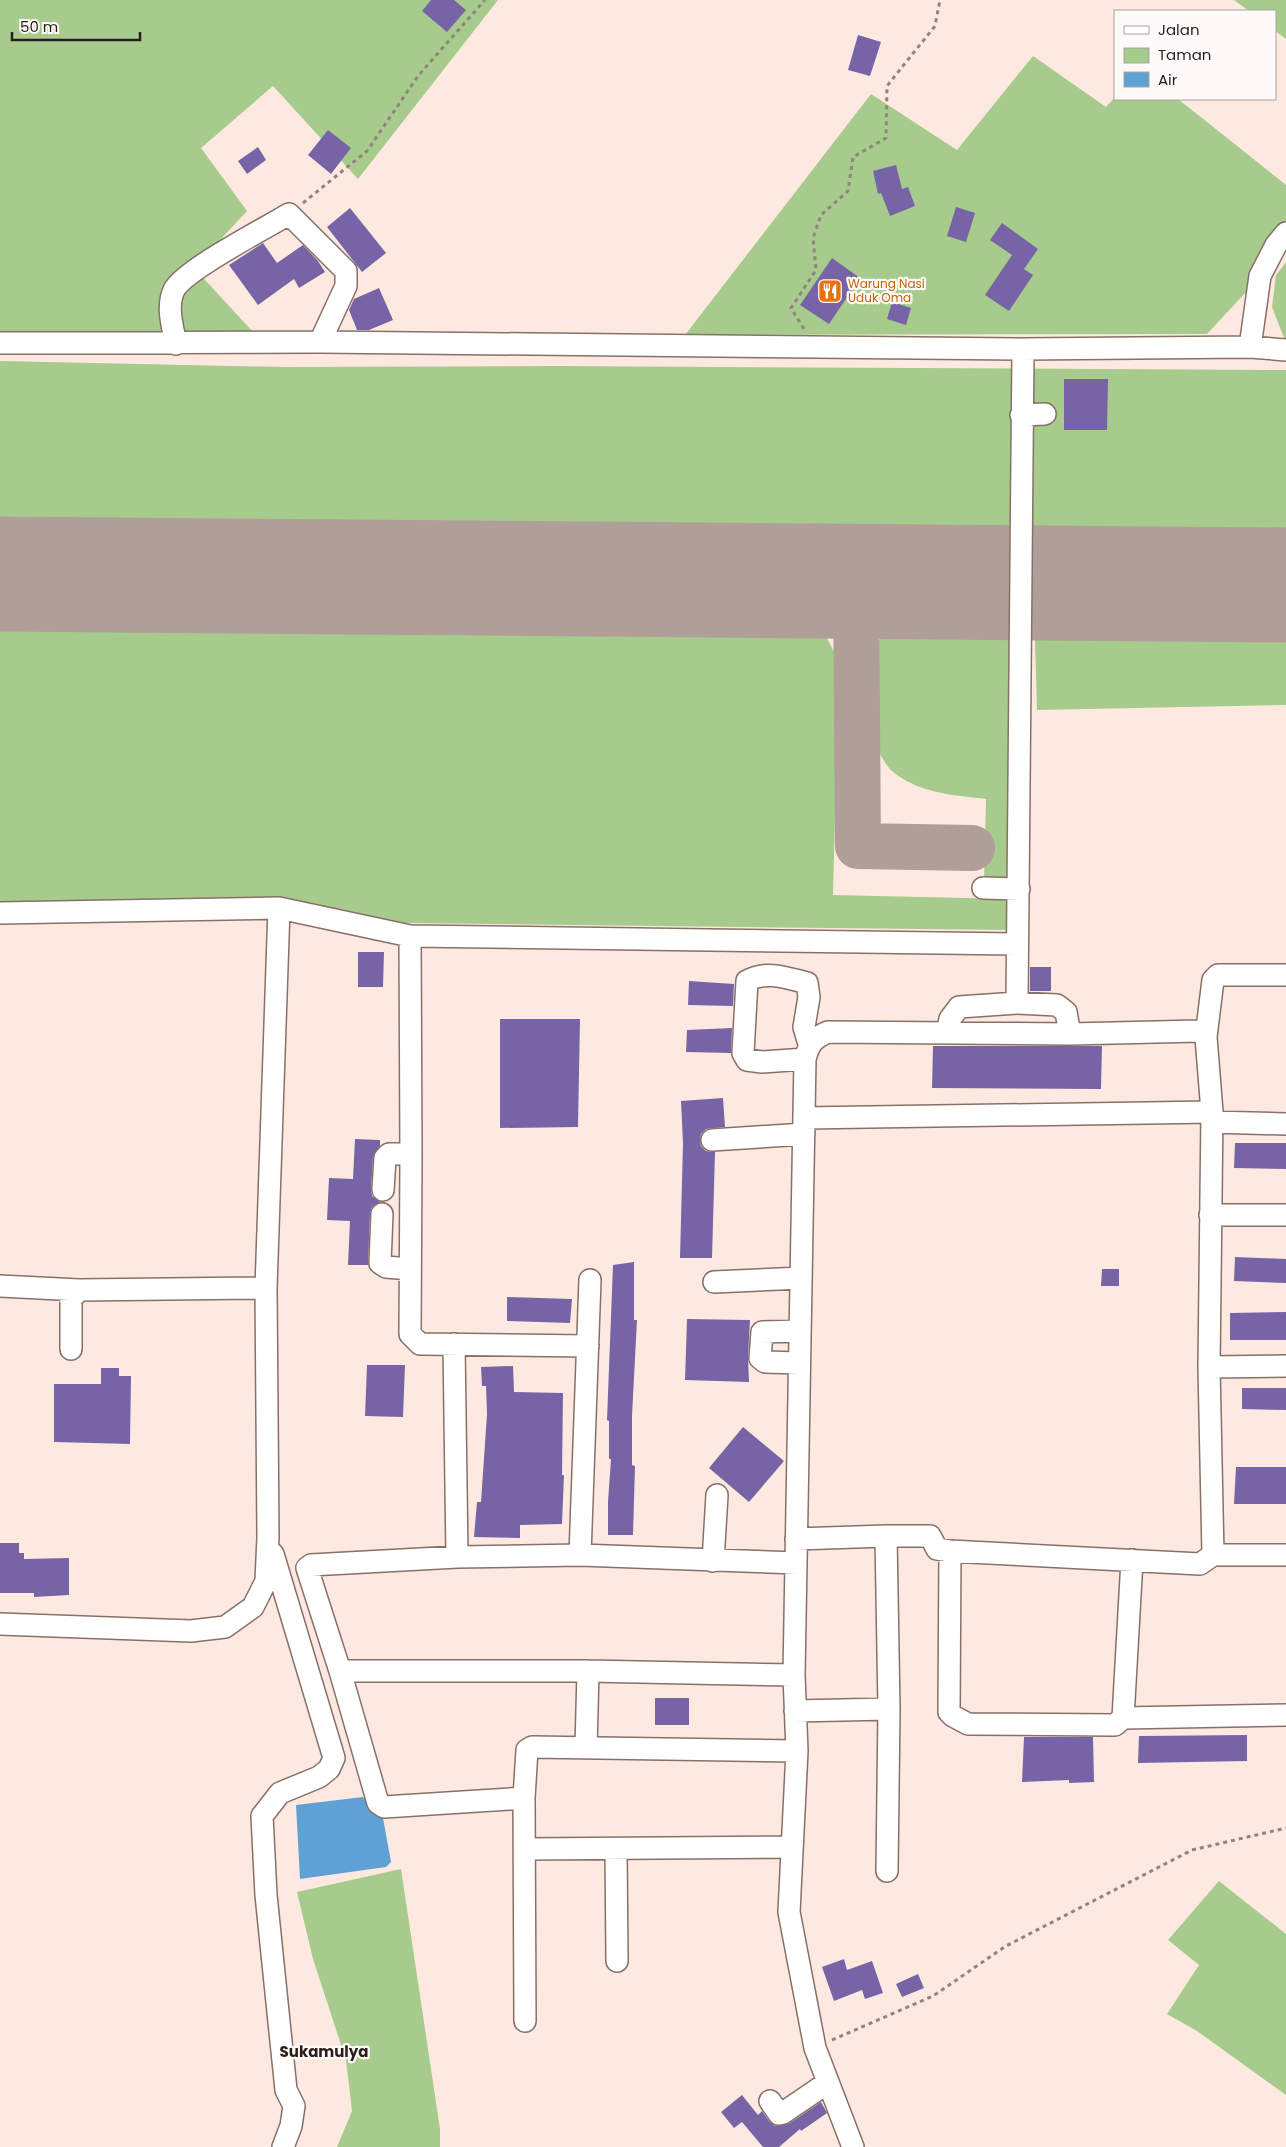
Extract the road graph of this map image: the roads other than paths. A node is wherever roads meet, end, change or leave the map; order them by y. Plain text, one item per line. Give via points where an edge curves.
1 (1286, 233) edge
2 (320, 342) junction
3 (0, 343) edge
4 (176, 344) junction
5 (1250, 347) junction
6 (1023, 349) junction
7 (1286, 350) edge
8 (1045, 414) dead end
9 (1021, 415) junction
10 (983, 888) dead end
11 (1019, 889) junction
12 (280, 908) junction
13 (0, 913) edge
14 (410, 936) junction
15 (1017, 944) junction
16 (1286, 975) edge
17 (1017, 1003) junction
18 (947, 1034) junction
19 (1070, 1034) junction
20 (1206, 1037) junction
21 (1212, 1117) junction
22 (1286, 1124) edge
23 (804, 1126) junction
24 (712, 1140) dead end
25 (411, 1154) junction
26 (383, 1190) dead end
27 (382, 1214) dead end
28 (1210, 1215) junction
29 (1286, 1215) edge
30 (410, 1269) junction
31 (801, 1278) junction
32 (590, 1280) dead end
33 (714, 1282) dead end
34 (0, 1286) edge
35 (266, 1288) junction
36 (79, 1290) junction
37 (799, 1331) junction
38 (454, 1344) junction
39 (588, 1346) junction
40 (71, 1349) dead end
41 (799, 1363) junction
42 (1286, 1366) edge
43 (1209, 1367) junction
44 (717, 1495) dead end
45 (886, 1536) junction
46 (268, 1537) junction
47 (796, 1539) junction
48 (950, 1551) junction
49 (580, 1555) junction
50 (1213, 1555) junction
51 (1286, 1555) edge
52 (457, 1557) junction
53 (1132, 1560) junction
54 (714, 1561) junction
55 (796, 1563) junction
56 (0, 1624) edge
57 (340, 1671) junction
58 (588, 1672) junction
59 (794, 1675) junction
60 (889, 1709) junction
61 (795, 1711) junction
62 (1286, 1715) edge
63 (1123, 1718) junction
64 (586, 1748) junction
65 (797, 1752) junction
66 (524, 1798) junction
67 (792, 1847) junction
68 (525, 1849) junction
69 (616, 1849) junction
70 (887, 1871) dead end
71 (617, 1961) dead end
72 (525, 2022) dead end
73 (827, 2083) junction
74 (770, 2101) dead end
75 (283, 2147) edge
76 (853, 2147) edge

1 - 5 street via 1260,276
2 - 4 street
2 - 4 street via 346,286 346,271 289,214 190,272 174,290 170,312
2 - 6 street
3 - 4 street
5 - 6 street
5 - 7 street
6 - 9 street
8 - 9 street
9 - 11 street
10 - 11 street
11 - 15 street
12 - 13 street
12 - 14 street
12 - 35 street
14 - 15 street
14 - 25 street
15 - 17 street
16 - 20 street via 1218,975 1213,980
17 - 18 street via 959,1007 950,1018
17 - 19 street via 1057,1005 1066,1012
18 - 19 street
18 - 23 street via 828,1032 816,1037 807,1052
19 - 20 street via 1199,1032
20 - 21 street
21 - 22 street
21 - 23 street
21 - 28 street
23 - 24 street
23 - 31 street
25 - 26 street via 389,1154 385,1158
25 - 30 street
27 - 30 street via 380,1263 386,1268
28 - 29 street
28 - 43 street
30 - 38 street via 410,1334 420,1344
31 - 33 street
31 - 37 street
32 - 39 street
34 - 36 street
35 - 36 street
35 - 46 street
36 - 40 street via 71,1299
37 - 41 street
37 - 41 street via 762,1332 760,1358 765,1362
38 - 39 street
38 - 52 street
39 - 49 street
41 - 47 street
42 - 43 street
43 - 50 street
44 - 54 street
45 - 47 street
45 - 48 street via 930,1536 937,1549
45 - 60 street
46 - 56 street via 266,1581 253,1607 225,1627 191,1631
46 - 75 street via 334,1758 329,1769 319,1777 280,1793 262,1816 266,1896 286,2090 294,2106
47 - 55 street
48 - 53 street
48 - 63 street via 949,1712 953,1716 968,1724 1115,1725
49 - 52 street
49 - 54 street
50 - 51 street
50 - 53 street via 1200,1564
52 - 57 street via 311,1565 307,1568
53 - 63 street
54 - 55 street
55 - 59 street
57 - 58 street
57 - 66 street via 378,1803 384,1807
58 - 59 street
58 - 64 street
59 - 61 street
60 - 61 street
60 - 70 street
61 - 65 street
62 - 63 street
64 - 65 street
64 - 66 street via 532,1747 527,1750
65 - 67 street
66 - 68 street
67 - 69 street
67 - 73 street via 790,1912 815,2048
68 - 69 street
68 - 72 street
69 - 71 street
73 - 74 street via 784,2113 779,2114
73 - 76 street

